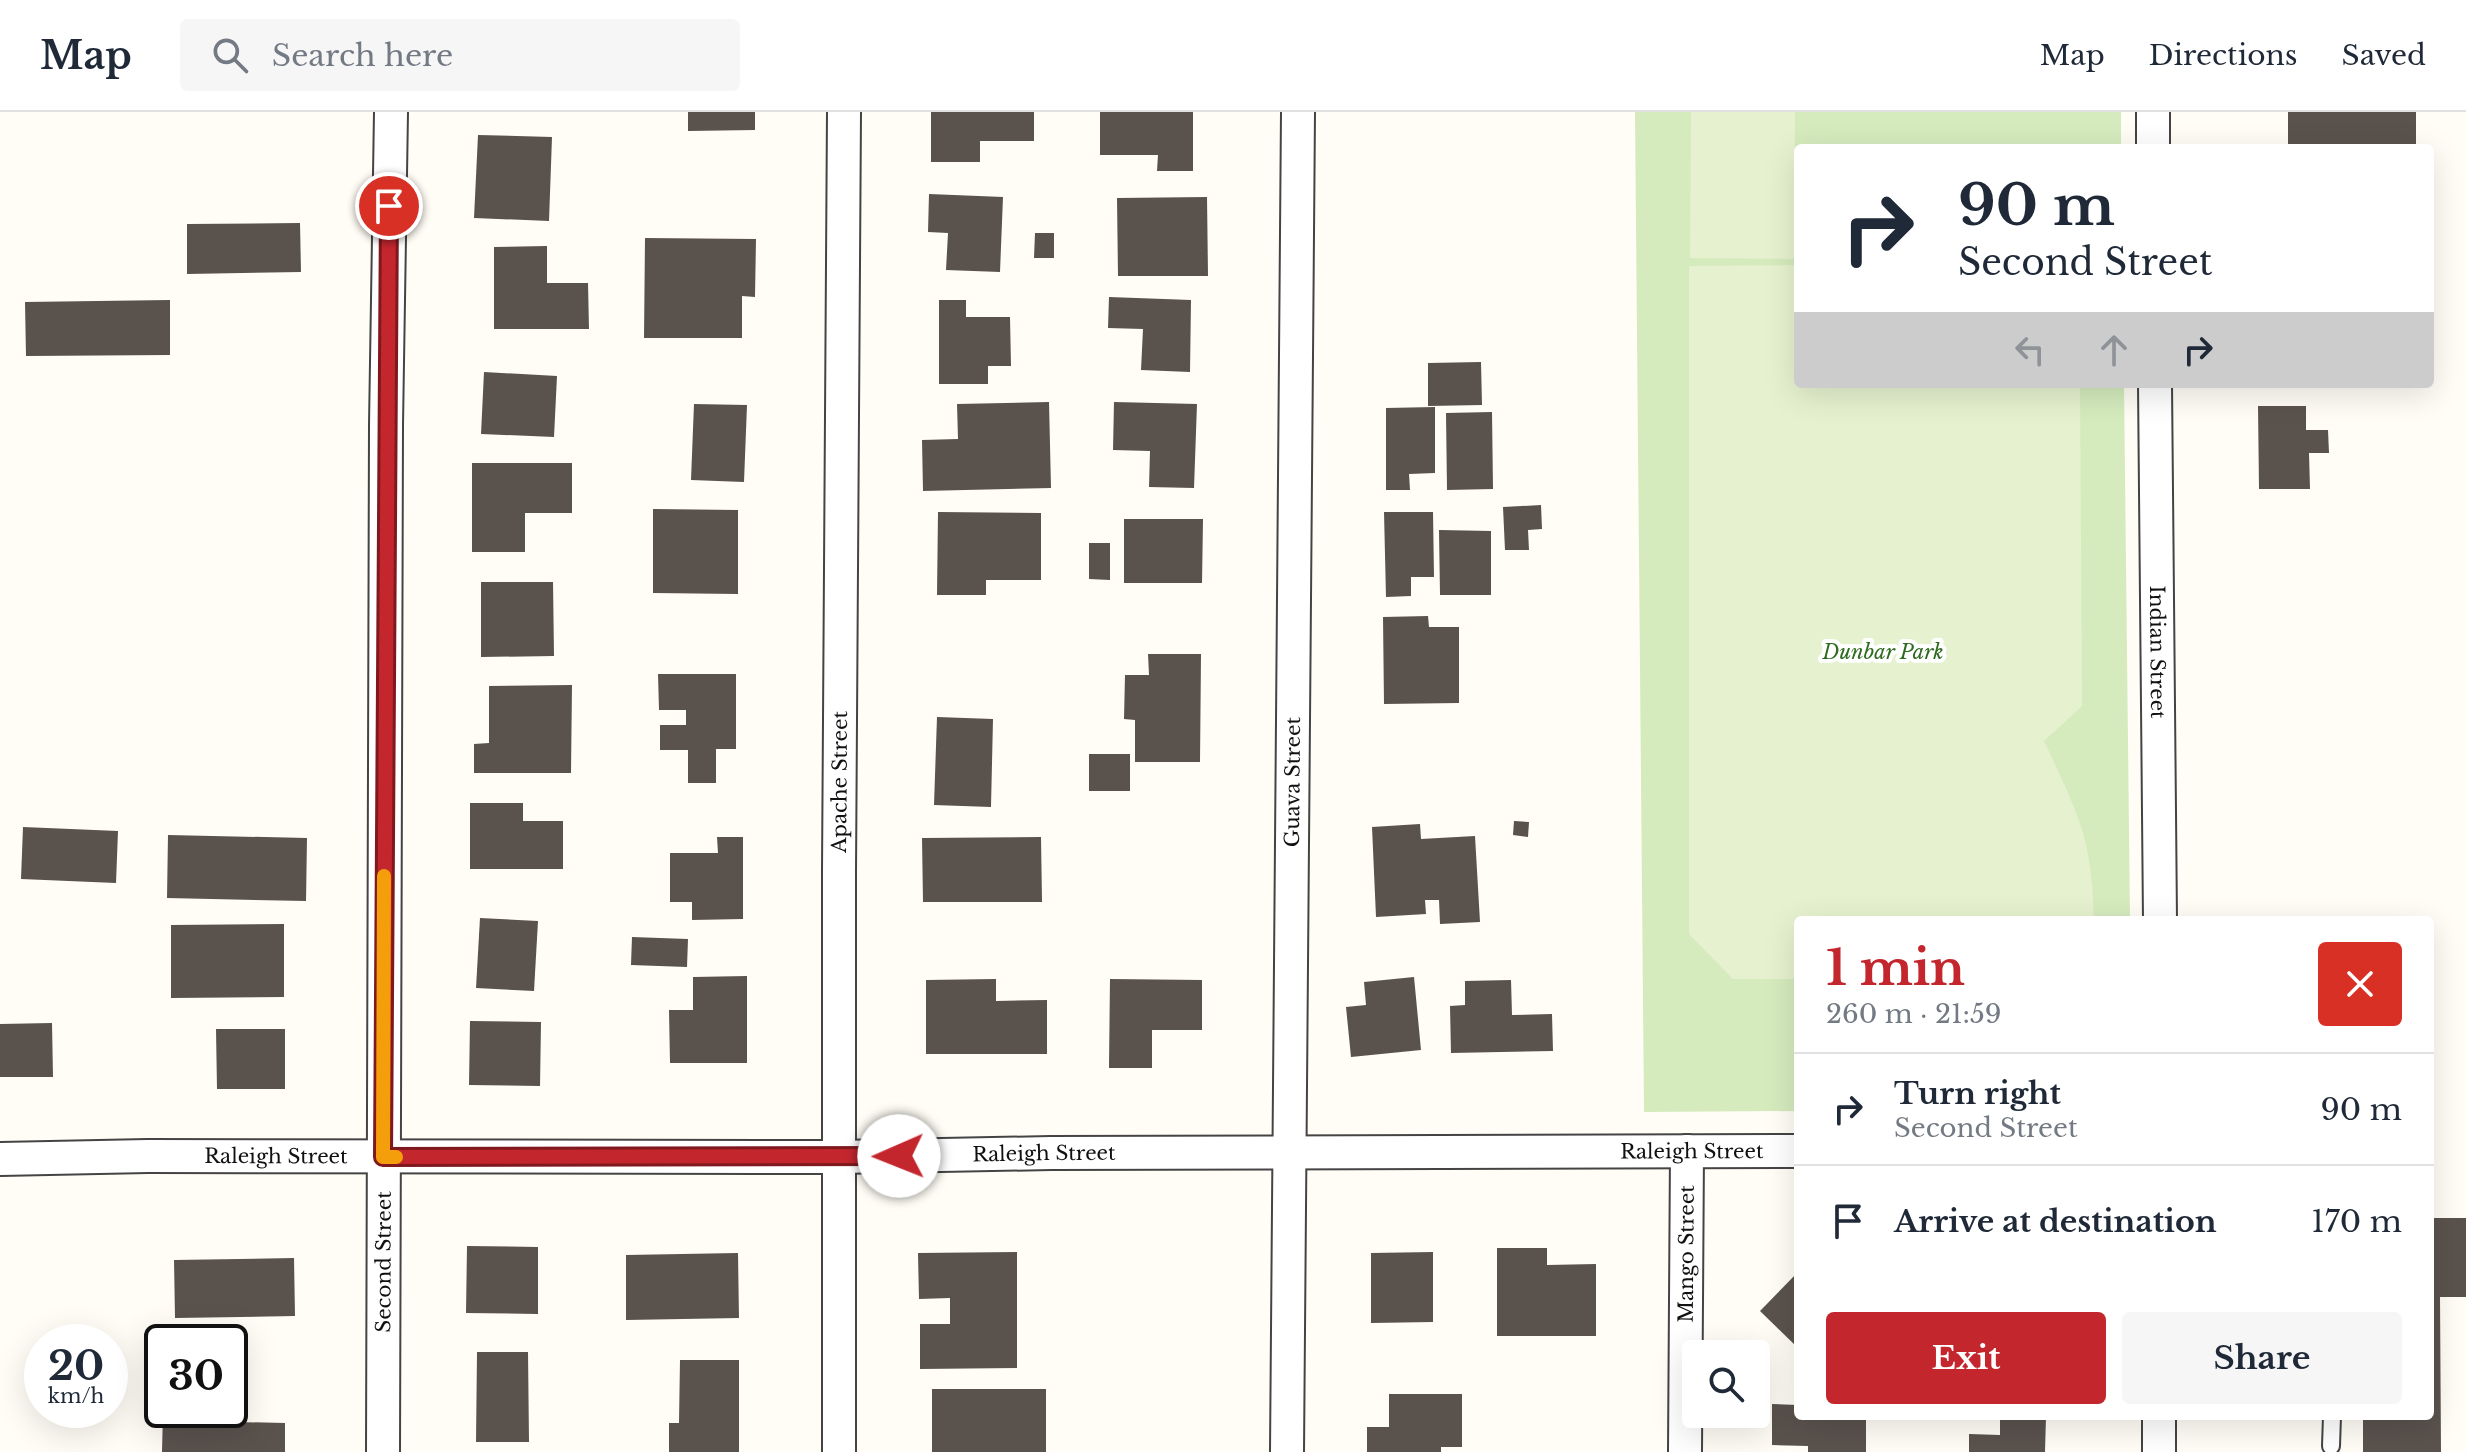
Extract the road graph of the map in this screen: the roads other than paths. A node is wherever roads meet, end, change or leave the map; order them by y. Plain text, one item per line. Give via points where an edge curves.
1 (391, 112) edge
2 (844, 112) edge
3 (1298, 112) edge
4 (2153, 112) edge
5 (2153, 144) edge
6 (2155, 388) edge
7 (2160, 916) edge
8 (1687, 1151) junction
9 (1794, 1151) edge
10 (1291, 1153) junction
11 (383, 1157) junction
12 (838, 1157) junction
13 (0, 1159) edge
14 (2159, 1420) edge
15 (2332, 1420) edge
16 (2331, 1446) dead end
17 (383, 1452) edge
18 (839, 1452) edge
19 (1287, 1452) edge
20 (1685, 1452) edge
21 (2159, 1452) edge

1 - 11 street, Second Street
2 - 12 street, Apache Street
3 - 10 street, Guava Street
4 - 5 street
6 - 7 street, Indian Street
8 - 9 street, Raleigh Street
8 - 10 street, Raleigh Street
8 - 20 street, Mango Street
10 - 12 street, Raleigh Street
10 - 19 street, Guava Street
11 - 12 street, Raleigh Street
11 - 13 street, Raleigh Street
11 - 17 street, Second Street
12 - 18 street, Apache Street
14 - 21 street
15 - 16 lane

